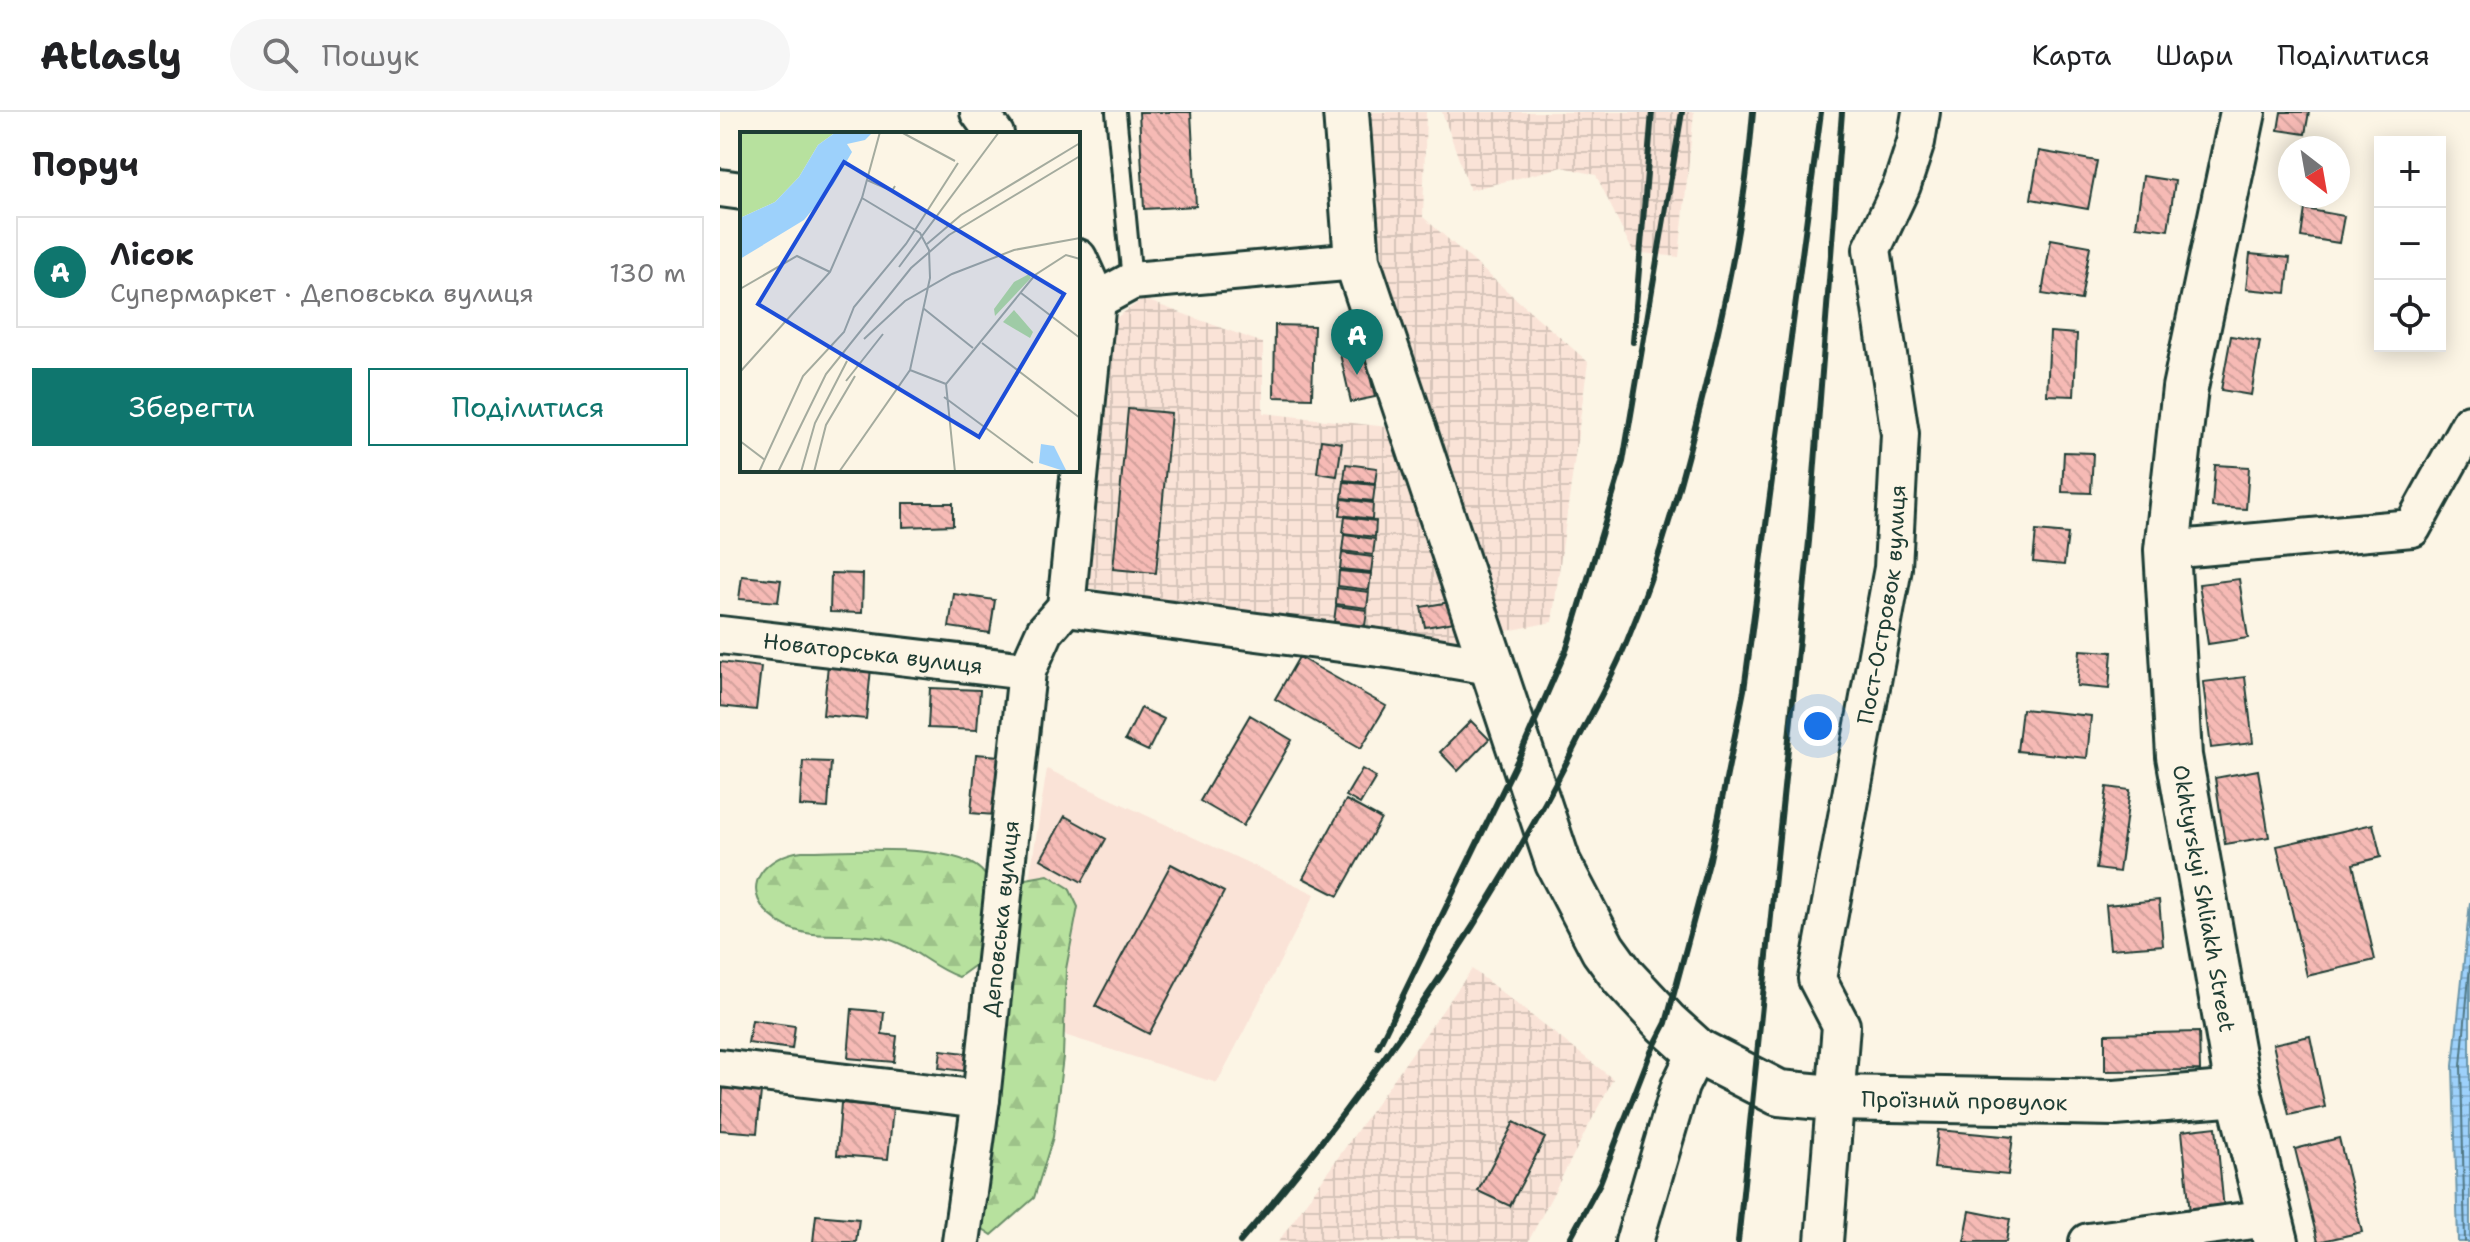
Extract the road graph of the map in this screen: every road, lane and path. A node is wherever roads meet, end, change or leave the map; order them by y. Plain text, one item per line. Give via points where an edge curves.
1 (979, 112) edge
2 (1116, 112) edge
3 (1346, 112) edge
4 (1921, 112) edge
5 (2243, 112) edge
6 (994, 132) edge
7 (720, 188) edge
8 (740, 191) edge
9 (1357, 261) junction
10 (1080, 262) edge
11 (1132, 281) junction
12 (1097, 300) junction
13 (2470, 423) edge
14 (1080, 468) edge
15 (1080, 472) edge
16 (2167, 550) junction
17 (1066, 607) junction
18 (720, 635) edge
19 (1496, 667) junction
20 (1027, 671) junction
21 (1697, 1051) junction
22 (720, 1068) edge
23 (2239, 1093) junction
24 (1833, 1098) junction
25 (981, 1099) junction
26 (2273, 1230) edge
27 (961, 1242) edge
28 (1634, 1242) edge
29 (1824, 1242) edge
30 (2088, 1242) edge

1 - 6 street
2 - 11 lane
3 - 9 street
4 - 24 street, Пост-Островок вулиця via 1902,185 1872,249 1900,434 1893,568 1817,979 1841,1025
5 - 16 street, Okhtyrskyi Shliakh Street via 2185,388
7 - 8 street
9 - 11 street
9 - 19 street
10 - 12 street
11 - 12 street
12 - 14 street
13 - 16 street via 2412,528
15 - 17 street
16 - 23 street, Okhtyrskyi Shliakh Street via 2179,756
17 - 19 street
17 - 20 street, Деповська вулиця via 1045,631
18 - 20 street, Новаторська вулиця
19 - 21 street via 1558,863 1588,922 1624,978
20 - 25 street, Деповська вулиця
21 - 24 street via 1779,1093
21 - 28 street via 1680,1086
22 - 25 street
23 - 24 street, Проїзний провулок via 2115,1103
23 - 26 street, Okhtyrskyi Shliakh Street
24 - 29 street, Проїзний провулок
25 - 27 street, Деповська вулиця
26 - 30 street

